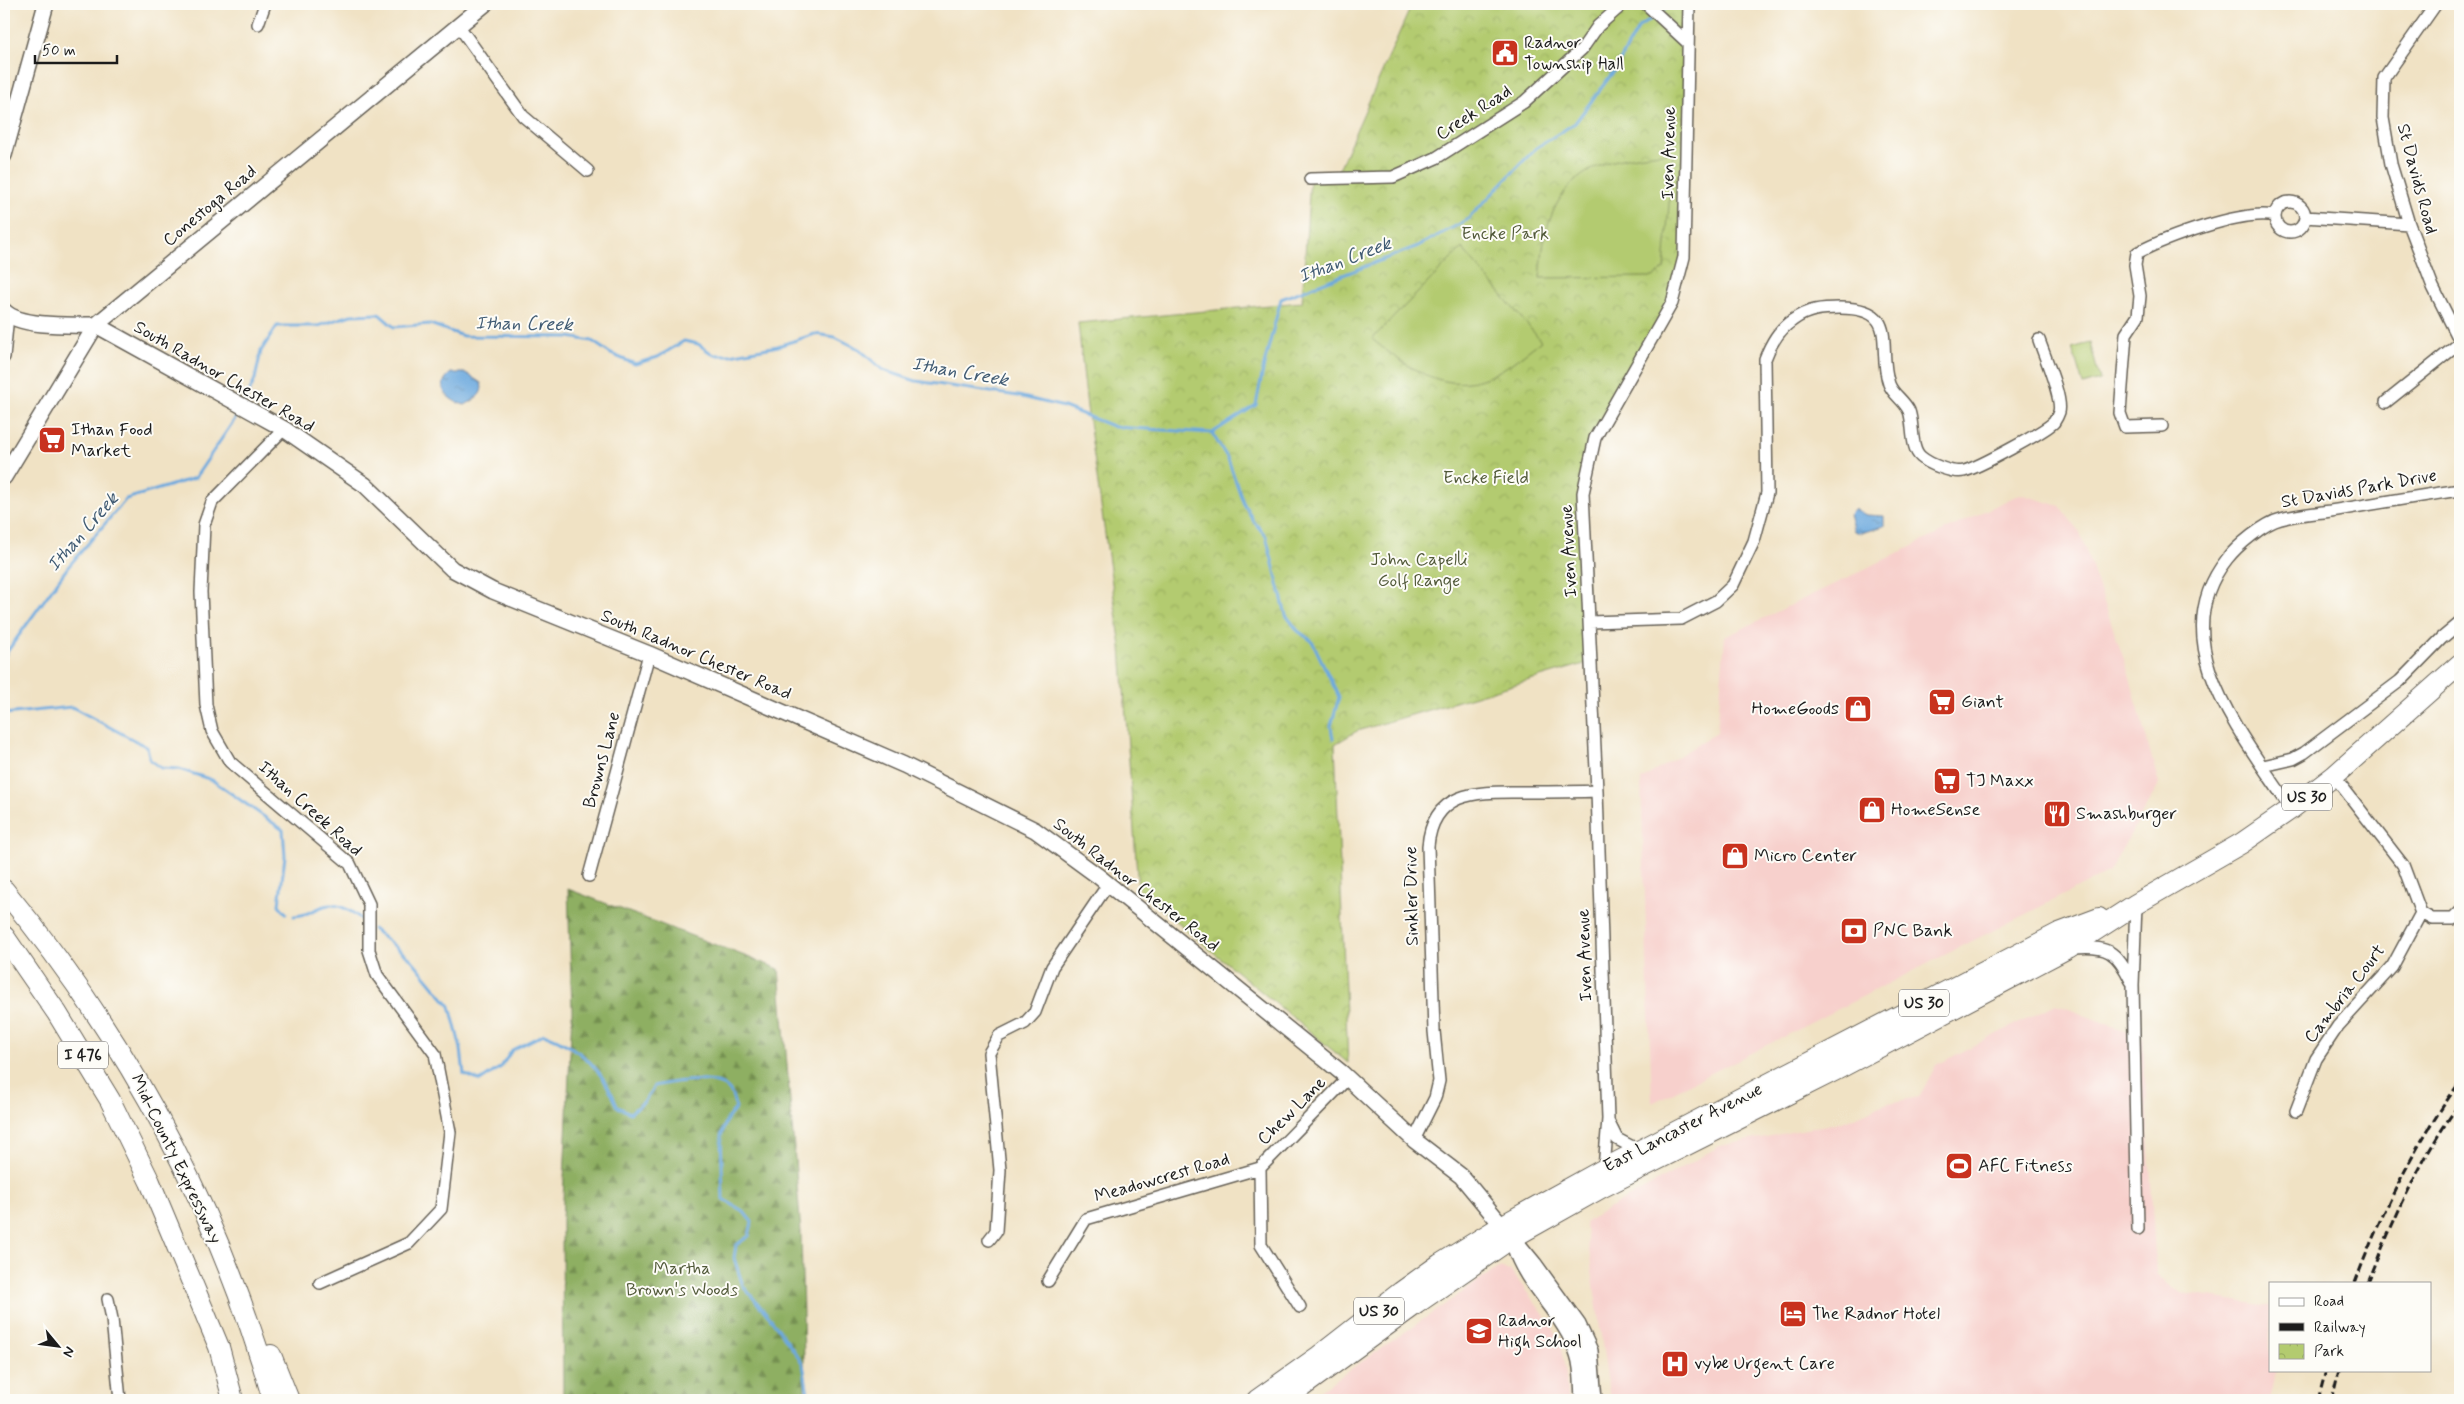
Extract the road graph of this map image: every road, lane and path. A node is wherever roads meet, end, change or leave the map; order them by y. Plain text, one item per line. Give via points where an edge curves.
1 (46, 4) edge
2 (265, 4) edge
3 (485, 4) edge
4 (1623, 4) edge
5 (1689, 4) edge
6 (2436, 4) edge
7 (1648, 6) edge
8 (258, 24) dead end
9 (458, 25) junction
10 (1688, 43) junction
11 (4, 155) edge
12 (588, 171) dead end
13 (1310, 180) dead end
14 (2274, 216) junction
15 (2305, 217) junction
16 (2410, 224) junction
17 (6, 313) edge
18 (96, 325) junction
19 (2039, 340) dead end
20 (2460, 342) edge
21 (4, 357) edge
22 (2386, 402) dead end
23 (2162, 426) dead end
24 (284, 429) junction
25 (4, 477) edge
26 (2460, 490) edge
27 (1590, 622) junction
28 (2460, 623) edge
29 (649, 654) junction
30 (2460, 664) edge
31 (2263, 766) junction
32 (2334, 776) junction
33 (1597, 791) junction
34 (2291, 809) junction
35 (588, 876) dead end
36 (1109, 883) junction
37 (4, 890) edge
38 (2136, 904) junction
39 (2460, 912) edge
40 (2421, 913) junction
41 (4, 936) edge
42 (2068, 948) junction
43 (2132, 985) junction
44 (1348, 1078) junction
45 (2296, 1111) dead end
46 (1608, 1119) junction
47 (1414, 1140) junction
48 (1640, 1151) junction
49 (1260, 1168) junction
50 (1604, 1169) junction
51 (207, 1214) junction
52 (2138, 1229) dead end
53 (1507, 1232) junction
54 (989, 1240) dead end
55 (1048, 1281) dead end
56 (320, 1283) dead end
57 (108, 1299) dead end
58 (1300, 1307) dead end
59 (219, 1347) junction
60 (120, 1400) edge
61 (228, 1400) edge
62 (233, 1400) edge
63 (273, 1400) edge
64 (290, 1400) edge
65 (1257, 1400) edge
66 (1284, 1400) edge
67 (1583, 1400) edge
68 (1594, 1400) edge

1 - 11 main road
2 - 8 street
3 - 9 main road, Conestoga Road
4 - 13 street, Creek Road via 1598,26 1582,49 1524,102 1436,158 1393,177
5 - 10 street, Iven Avenue
6 - 16 street, St Davids Road via 2384,78 2383,118 2391,164
7 - 10 street
9 - 12 street via 523,116
9 - 18 main road, Conestoga Road
10 - 27 street, Iven Avenue via 1684,256 1672,303 1595,438 1583,493
14 - 15 street via 2280,206 2289,202 2300,206
14 - 15 street via 2278,227 2290,233 2302,227
14 - 23 street via 2260,214 2192,230 2137,253 2138,316 2126,334 2120,413 2125,427
15 - 16 street
16 - 20 street, St Davids Road via 2433,287
17 - 18 main road, South Radnor Chester Road via 25,320 61,325
17 - 21 street
18 - 24 main road, South Radnor Chester Road
18 - 25 main road, Conestoga Road
19 - 27 street via 2060,404 2053,423 1959,471 1925,460 1916,450 1909,411 1889,385 1884,336 1877,320 1854,308 1819,308 1799,315 1776,336 1765,359 1767,494 1754,541 1733,585 1716,601 1681,619
20 - 22 street
24 - 29 main road, South Radnor Chester Road via 364,486 452,569 493,591
24 - 56 street, Ithan Creek Road via 212,502 204,525 201,592 206,704 212,731 230,762 350,864 369,904 369,950 377,974 436,1054 450,1132 440,1209 409,1243
26 - 31 street, St Davids Park Drive via 2279,519 2243,542 2222,565 2203,611 2204,645 2210,673 2235,728
27 - 33 street, Iven Avenue
28 - 31 street via 2400,681 2304,753
29 - 35 street, Browns Lane
29 - 36 main road, South Radnor Chester Road via 904,765 1035,830
30 - 32 highway, East Lancaster Avenue / US 30
31 - 34 street, St Davids Park Drive
32 - 34 highway, East Lancaster Avenue / US 30
32 - 40 street via 2403,865
33 - 46 street, Iven Avenue
33 - 47 street, Sinkler Drive via 1479,792 1452,801 1435,818 1428,846 1439,1081 1435,1098
34 - 38 highway, East Lancaster Avenue / US 30 via 2222,856
36 - 44 main road, South Radnor Chester Road
36 - 54 street via 1052,967 1035,1012 1025,1023 999,1036 989,1053 1000,1170 996,1231
37 - 51 highway, Mid-County Expressway / I 476 via 64,966 130,1065 153,1104
38 - 42 highway, East Lancaster Avenue / US 30
38 - 43 street
38 - 48 highway, East Lancaster Avenue / US 30 via 2059,933
39 - 40 street via 2453,919 2432,919
40 - 45 street, Cambria Court via 2392,967 2338,1026 2316,1060
41 - 59 highway, Mid-County Expressway / I 476 via 57,1013 110,1100 150,1182
42 - 43 street via 2091,946 2112,952 2124,966
42 - 53 highway, East Lancaster Avenue / US 30 via 1836,1070
43 - 52 street
44 - 47 main road, South Radnor Chester Road
44 - 49 street, Chew Lane
46 - 48 street, Iven Avenue via 1617,1139
46 - 50 street, Iven Avenue
47 - 53 main road, South Radnor Chester Road via 1461,1176
48 - 50 highway, East Lancaster Avenue / US 30
49 - 55 street, Meadowcrest Road via 1086,1219
49 - 58 street, Chew Lane via 1261,1245
50 - 53 highway, East Lancaster Avenue / US 30
51 - 63 highway, Mid-County Expressway / I 476
51 - 64 highway
53 - 65 highway, East Lancaster Avenue / US 30 via 1440,1264
53 - 66 highway, East Lancaster Avenue / US 30 via 1416,1304
53 - 67 main road via 1522,1267 1568,1330 1578,1354
53 - 68 main road, South Radnor Chester Road via 1578,1325 1590,1351
57 - 60 street
59 - 61 highway
59 - 62 highway, Mid-County Expressway / I 476

